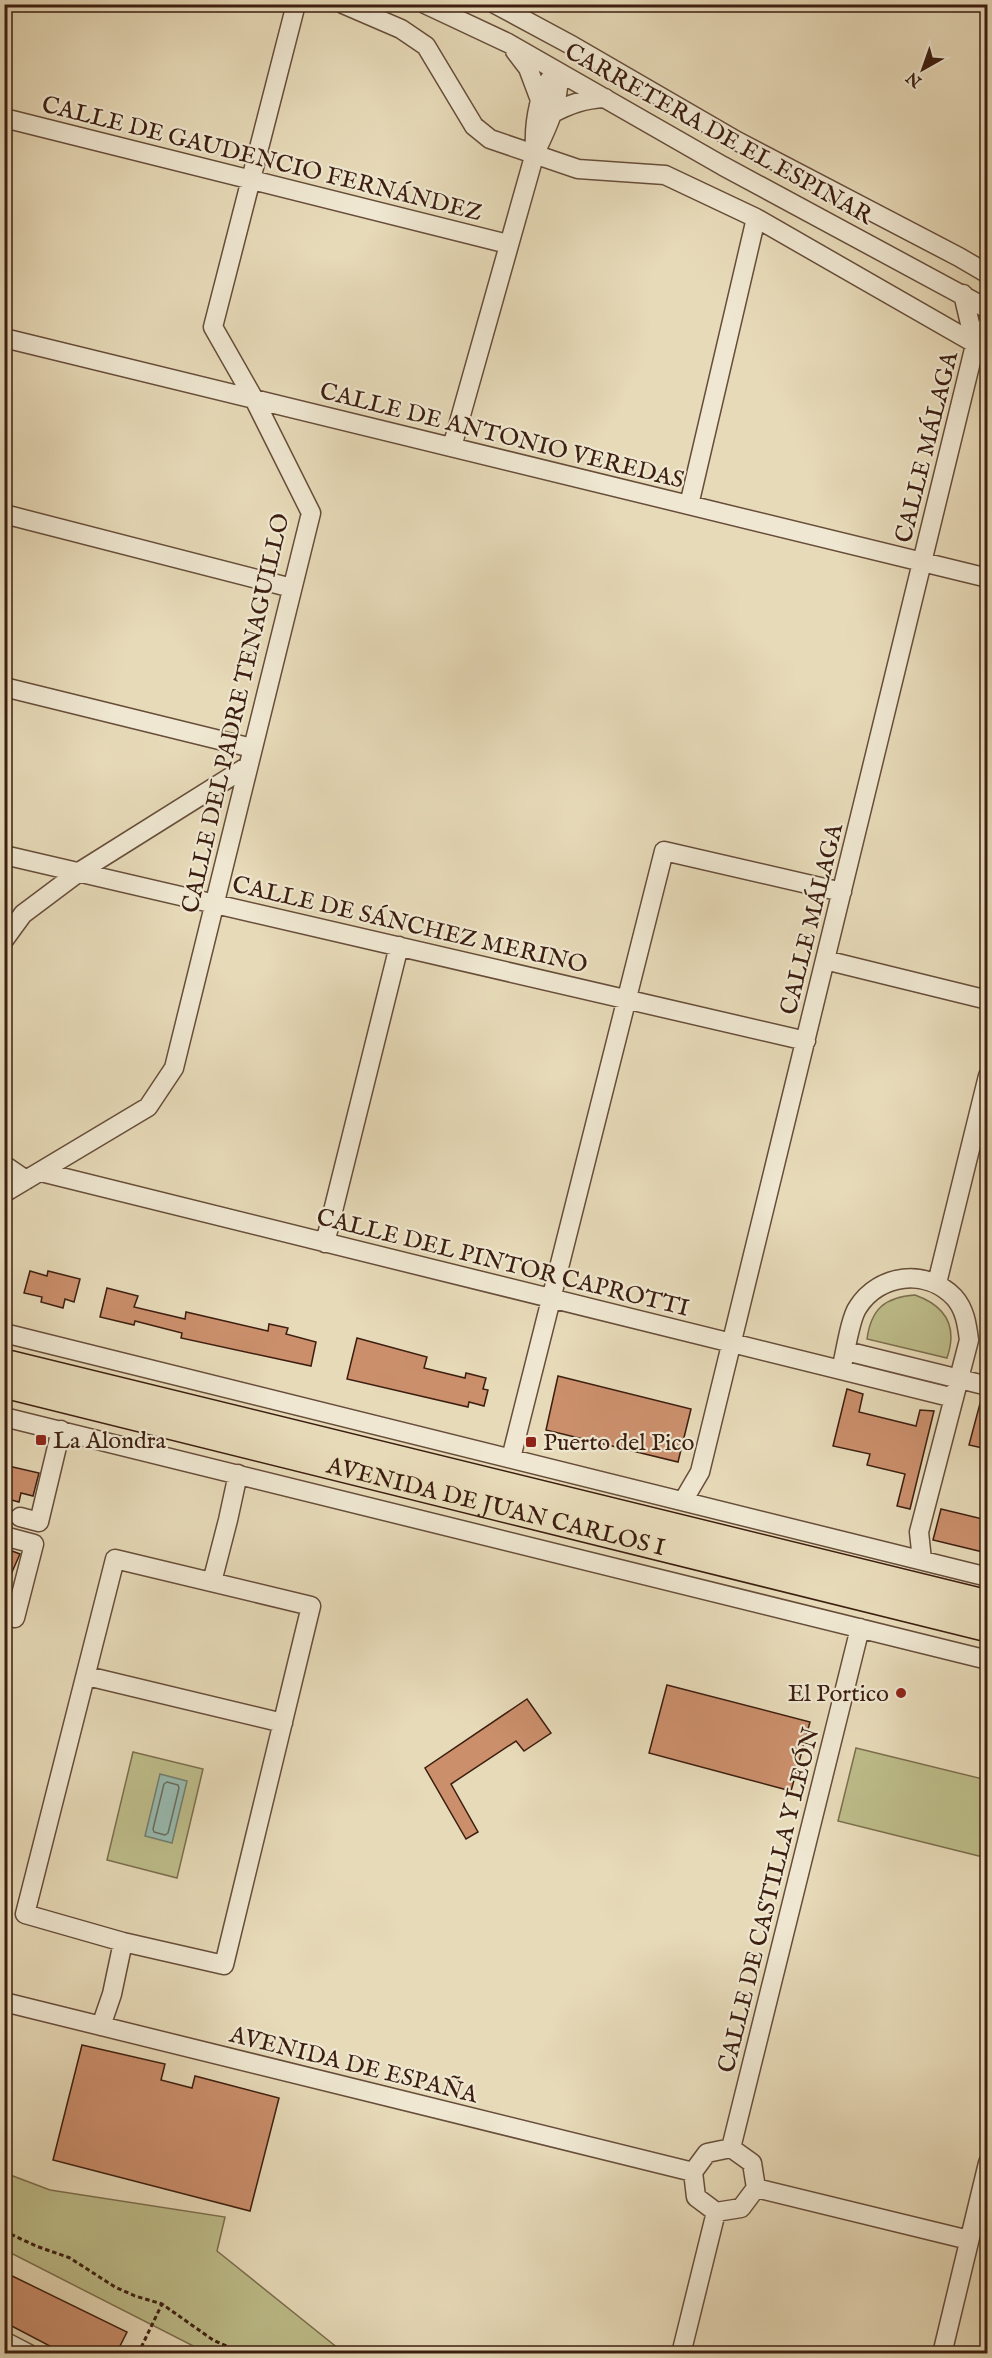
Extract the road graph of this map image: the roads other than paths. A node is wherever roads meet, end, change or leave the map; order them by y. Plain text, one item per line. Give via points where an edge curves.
1 (296, 4) edge
2 (343, 4) edge
3 (495, 4) edge
4 (428, 5) edge
5 (508, 43) junction
6 (558, 72) junction
7 (605, 98) junction
8 (540, 100) junction
9 (552, 114) junction
10 (4, 118) edge
11 (535, 153) junction
12 (251, 181) junction
13 (756, 218) junction
14 (508, 244) junction
15 (986, 270) edge
16 (963, 294) junction
17 (987, 309) edge
18 (987, 324) edge
19 (4, 338) edge
20 (983, 345) edge
21 (254, 399) junction
22 (452, 447) junction
23 (689, 505) junction
24 (4, 514) edge
25 (922, 562) junction
26 (987, 578) edge
27 (292, 588) junction
28 (4, 687) edge
29 (252, 748) junction
30 (248, 766) junction
31 (4, 855) edge
32 (79, 872) junction
33 (842, 892) junction
34 (214, 903) junction
35 (4, 940) edge
36 (399, 946) junction
37 (825, 960) junction
38 (626, 999) junction
39 (987, 1000) edge
40 (806, 1041) junction
41 (987, 1076) edge
42 (4, 1165) edge
43 (33, 1176) junction
44 (4, 1193) edge
45 (325, 1243) junction
46 (937, 1283) junction
47 (551, 1298) junction
48 (4, 1333) edge
49 (732, 1343) junction
50 (846, 1351) junction
51 (4, 1362) edge
52 (841, 1370) junction
53 (959, 1378) junction
54 (4, 1384) edge
55 (987, 1386) edge
56 (954, 1398) junction
57 (4, 1416) edge
58 (61, 1430) junction
59 (511, 1458) junction
60 (238, 1474) junction
61 (683, 1501) junction
62 (20, 1518) dead end
63 (919, 1532) junction
64 (4, 1536) edge
65 (901, 1555) junction
66 (922, 1560) junction
67 (987, 1576) edge
68 (212, 1582) junction
69 (987, 1604) edge
70 (4, 1615) edge
71 (860, 1628) junction
72 (987, 1628) edge
73 (987, 1660) edge
74 (87, 1676) junction
75 (283, 1723) junction
76 (123, 1942) junction
77 (4, 2002) edge
78 (101, 2026) junction
79 (731, 2148) junction
80 (987, 2163) edge
81 (693, 2172) junction
82 (756, 2188) junction
83 (716, 2212) junction
84 (969, 2240) junction
85 (4, 2341) edge
86 (29, 2354) edge
87 (681, 2354) edge
88 (942, 2354) edge

1 - 12 street, CALLE DEL PADRE TENAGUILLO
2 - 11 street via 401,29 426,46 474,126 490,139
3 - 15 street via 738,141
4 - 5 street, CARRETERA DE EL ESPINAR
5 - 6 street, CARRETERA DE EL ESPINAR
5 - 8 street via 528,68
6 - 7 street, CARRETERA DE EL ESPINAR
6 - 8 street via 551,75
6 - 9 street via 560,87
7 - 9 street via 572,102
7 - 16 street, CARRETERA DE EL ESPINAR
8 - 11 street
9 - 11 street
10 - 12 street, CALLE DE GAUDENCIO FERNÁNDEZ
11 - 13 street via 578,169 665,175
11 - 14 street
12 - 14 street, CALLE DE GAUDENCIO FERNÁNDEZ
12 - 21 street, CALLE DEL PADRE TENAGUILLO via 213,327
13 - 20 street
13 - 23 street
14 - 22 street
15 - 16 street
16 - 17 street, CARRETERA DE EL ESPINAR
16 - 20 street, CALLE MÁLAGA
18 - 20 street, CALLE MÁLAGA
19 - 21 street, CALLE DE ANTONIO VEREDAS
20 - 25 street, CALLE MÁLAGA
21 - 22 street, CALLE DE ANTONIO VEREDAS
21 - 27 street, CALLE DEL PADRE TENAGUILLO via 310,513
22 - 23 street, CALLE DE ANTONIO VEREDAS
23 - 25 street, CALLE DE ANTONIO VEREDAS
24 - 27 street
25 - 26 street, CALLE DE ANTONIO VEREDAS
25 - 33 street, CALLE MÁLAGA
27 - 29 street, CALLE DEL PADRE TENAGUILLO
28 - 29 street
29 - 30 street, CALLE DEL PADRE TENAGUILLO
30 - 32 street
30 - 34 street, CALLE DEL PADRE TENAGUILLO
31 - 32 street, CALLE DE SÁNCHEZ MERINO
32 - 34 street, CALLE DE SÁNCHEZ MERINO
32 - 35 street via 22,914
33 - 37 street, CALLE MÁLAGA
33 - 38 street via 664,851
34 - 36 street, CALLE DE SÁNCHEZ MERINO
34 - 43 street, CALLE DEL PADRE TENAGUILLO via 174,1068 148,1107
36 - 38 street, CALLE DE SÁNCHEZ MERINO
36 - 45 street
37 - 39 street
37 - 40 street, CALLE MÁLAGA
38 - 40 street, CALLE DE SÁNCHEZ MERINO
38 - 47 street
40 - 49 street, CALLE MÁLAGA
41 - 46 street
42 - 43 street, CALLE DEL PINTOR CAPROTTI
43 - 44 street, CALLE DEL PADRE TENAGUILLO
43 - 45 street, CALLE DEL PINTOR CAPROTTI
45 - 47 street, CALLE DEL PINTOR CAPROTTI
46 - 50 street via 907,1276 878,1285 857,1308
46 - 53 street via 955,1298 966,1318 969,1340
47 - 49 street, CALLE DEL PINTOR CAPROTTI
47 - 59 street
48 - 59 street, AVENIDA DE JUAN CARLOS I
49 - 52 street, CALLE DEL PINTOR CAPROTTI
49 - 61 street, CALLE MÁLAGA via 700,1472
50 - 52 street
50 - 53 street
51 - 69 highway, AVENIDA DE JUAN CARLOS I
52 - 56 street, CALLE DEL PINTOR CAPROTTI
53 - 55 street
53 - 56 street
54 - 72 highway, AVENIDA DE JUAN CARLOS I
56 - 63 street
57 - 58 street, AVENIDA DE JUAN CARLOS I
58 - 60 street, AVENIDA DE JUAN CARLOS I
58 - 62 street via 39,1522
59 - 61 street, AVENIDA DE JUAN CARLOS I
60 - 68 street
60 - 71 street, AVENIDA DE JUAN CARLOS I
61 - 65 street, AVENIDA DE JUAN CARLOS I
63 - 65 street
63 - 66 street
64 - 70 street via 34,1544 15,1618
65 - 66 street, AVENIDA DE JUAN CARLOS I
66 - 67 street, AVENIDA DE JUAN CARLOS I
68 - 74 street via 115,1559
68 - 75 street via 311,1606
71 - 73 street, AVENIDA DE JUAN CARLOS I
71 - 79 street, CALLE DE CASTILLA Y LEÓN
74 - 75 street
74 - 76 street via 26,1914
75 - 76 street via 224,1965
76 - 78 street
77 - 78 street, AVENIDA DE ESPAÑA
78 - 81 street, AVENIDA DE ESPAÑA
79 - 81 street via 707,2153
79 - 82 street via 752,2163
80 - 84 street
81 - 83 street via 696,2197
82 - 83 street via 741,2208
82 - 84 street
83 - 87 street
84 - 88 street
85 - 86 street

